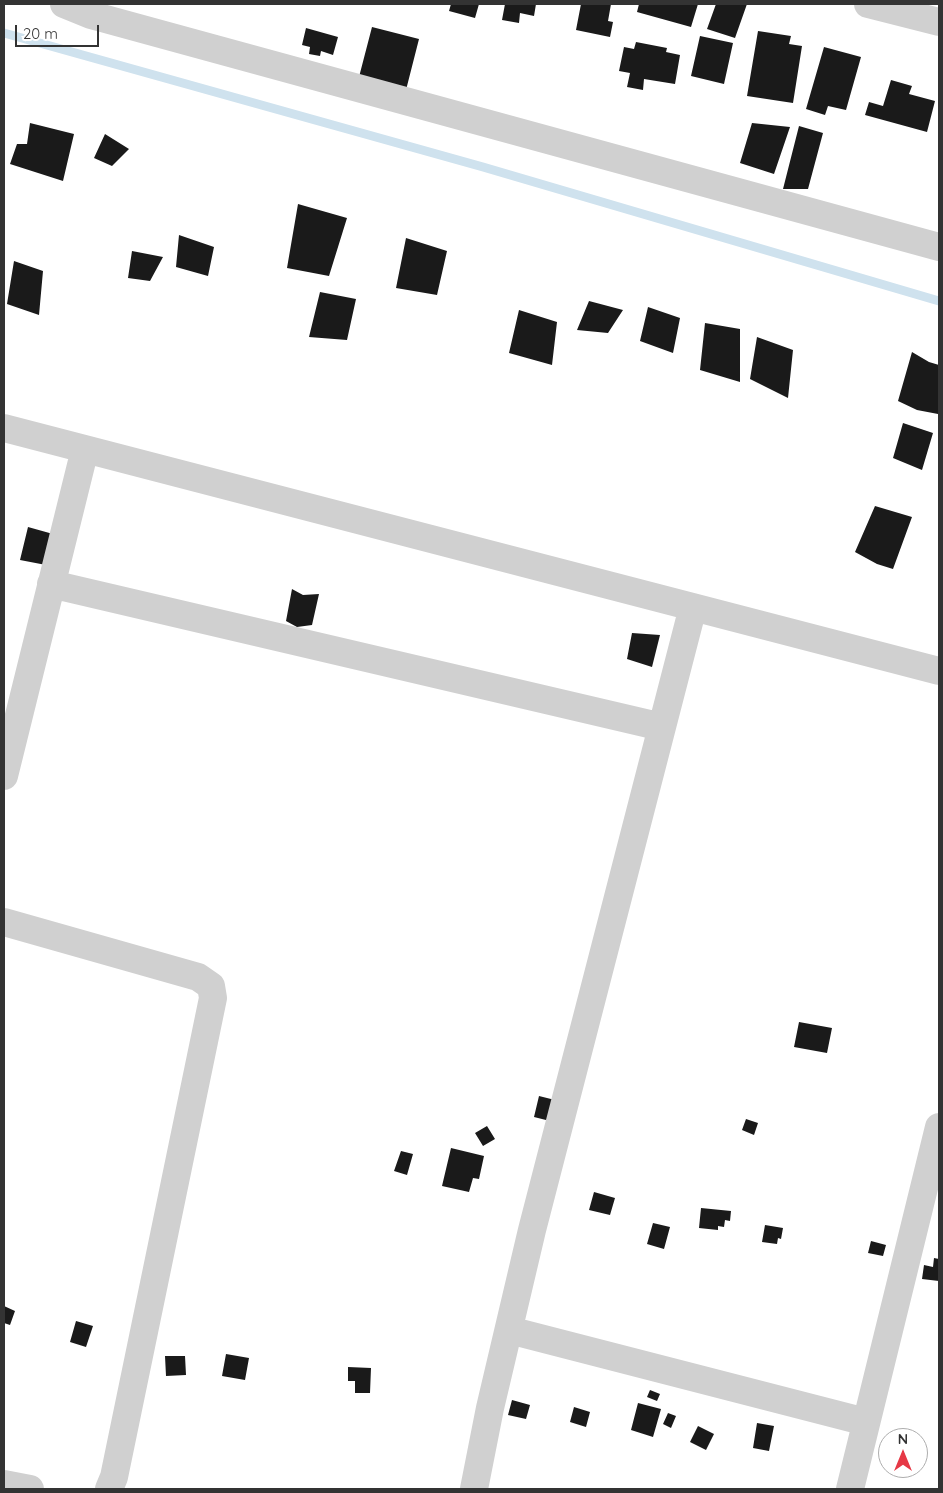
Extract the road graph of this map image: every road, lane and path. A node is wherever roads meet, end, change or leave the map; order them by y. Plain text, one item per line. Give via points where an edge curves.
1 (64, 4) edge
2 (868, 4) edge
3 (939, 22) edge
4 (939, 247) edge
5 (4, 428) edge
6 (85, 449) junction
7 (52, 584) junction
8 (693, 607) junction
9 (939, 671) edge
10 (662, 727) junction
11 (4, 776) edge
12 (4, 922) edge
13 (939, 1127) edge
14 (509, 1330) junction
15 (866, 1422) junction
16 (4, 1484) edge
17 (30, 1489) edge
18 (109, 1489) edge
19 (474, 1489) edge
20 (850, 1489) edge

1 - 4 street via 91,15
2 - 3 street
5 - 6 street
6 - 7 street
6 - 8 street
7 - 10 street
7 - 11 street
8 - 9 street
8 - 10 street
10 - 14 street
12 - 18 street via 198,977 211,986 214,998
13 - 15 street
14 - 15 street
14 - 19 street
15 - 20 street
16 - 17 street

